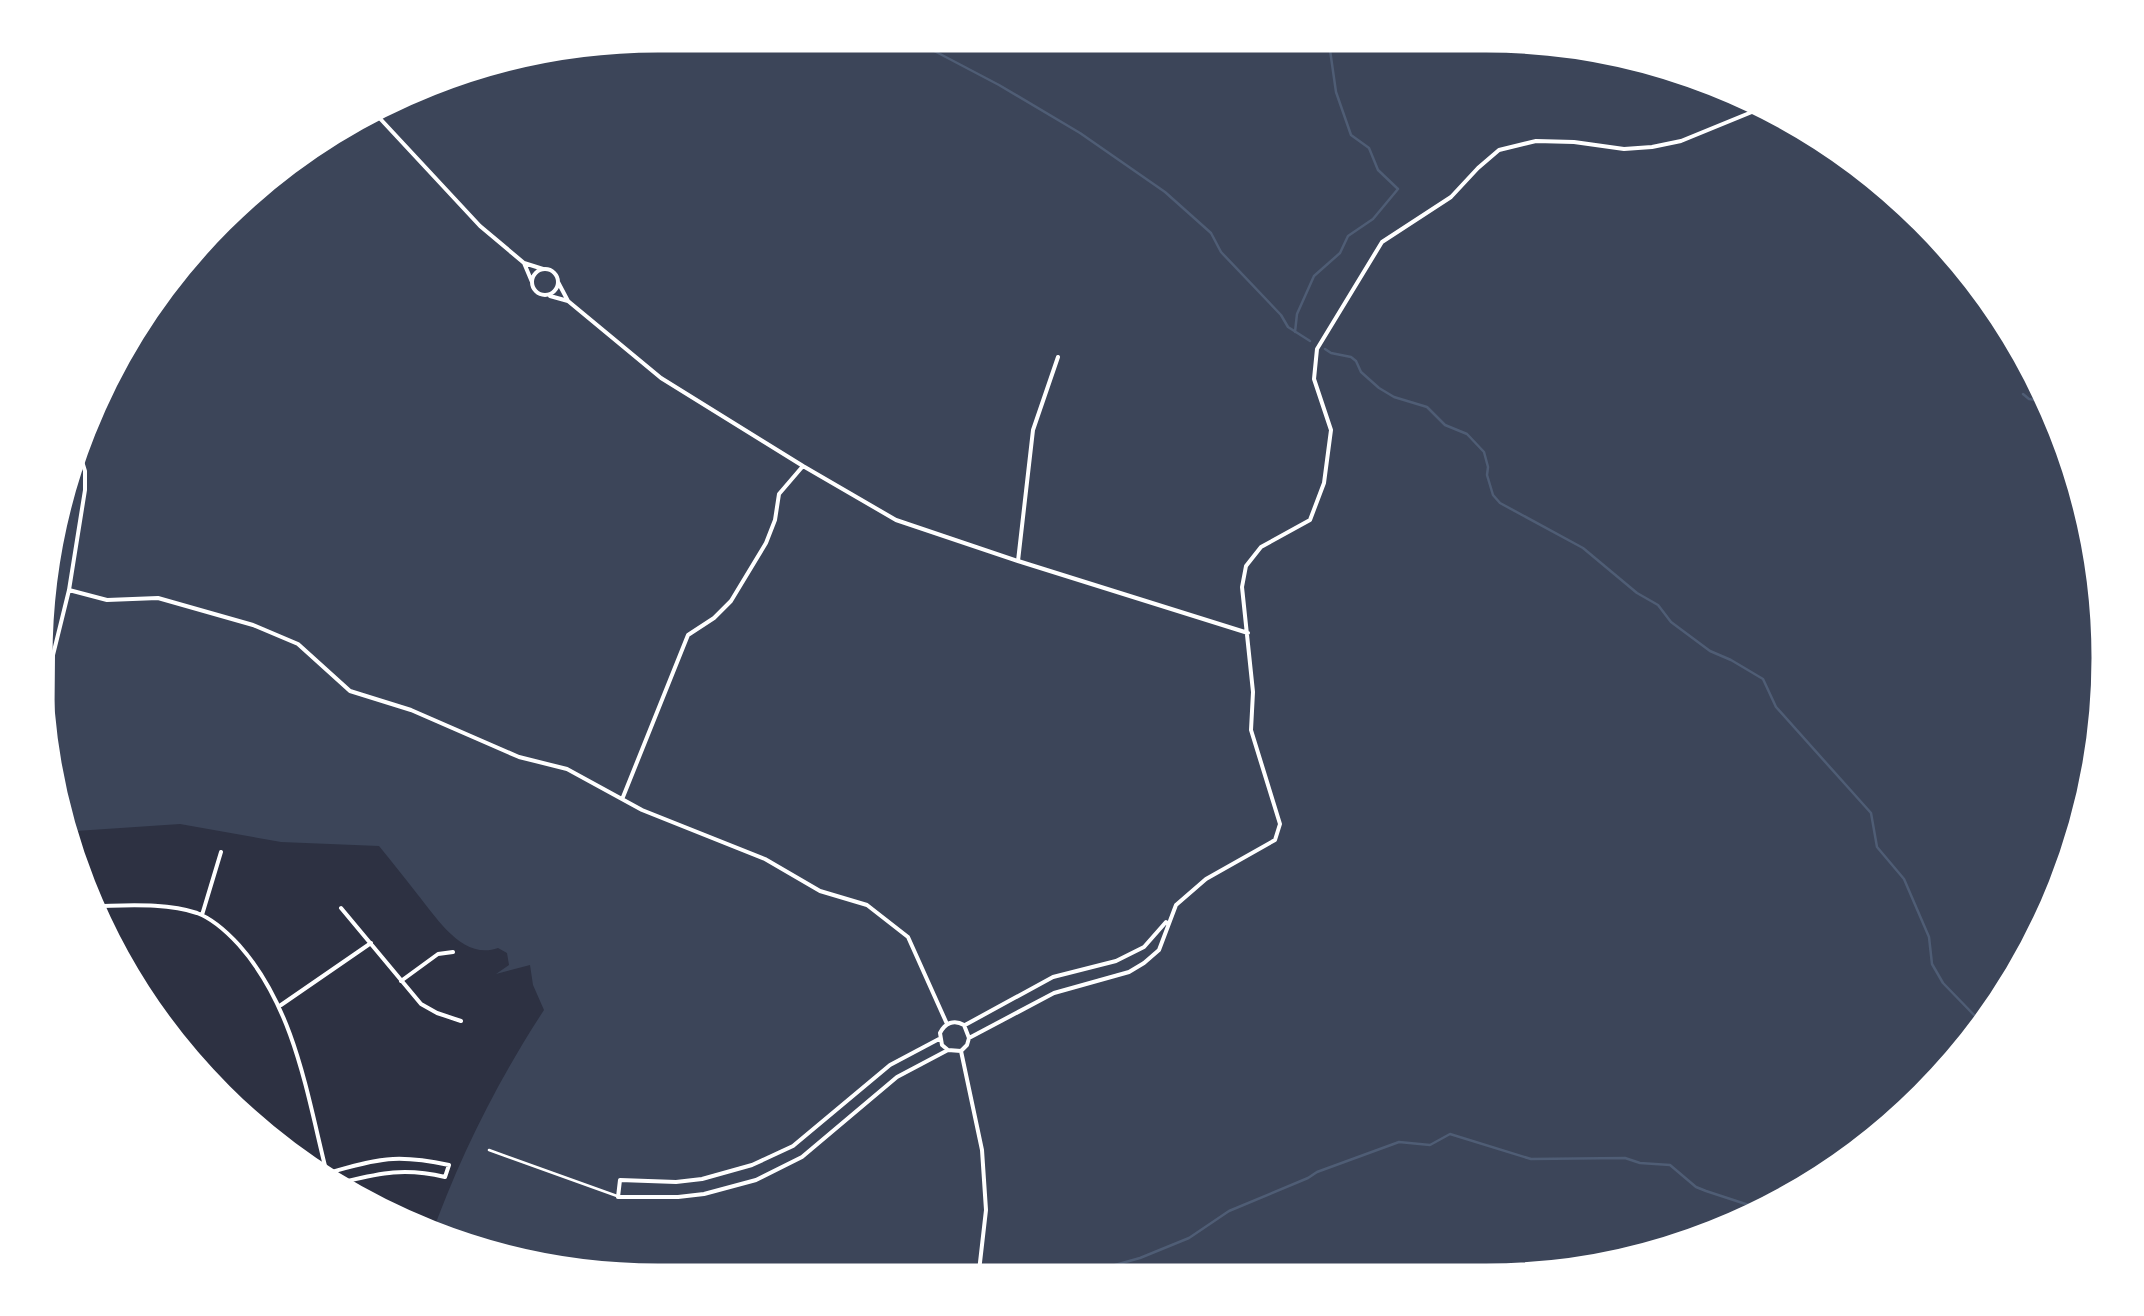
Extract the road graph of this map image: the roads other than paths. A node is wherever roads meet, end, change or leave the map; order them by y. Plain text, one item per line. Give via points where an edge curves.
1 (1753, 112) edge
2 (380, 118) edge
3 (524, 263) junction
4 (543, 269) junction
5 (558, 282) junction
6 (532, 283) junction
7 (546, 295) junction
8 (568, 302) junction
9 (1058, 357) dead end
10 (82, 462) edge
11 (803, 466) junction
12 (1018, 561) junction
13 (70, 590) junction
14 (1248, 633) junction
15 (52, 712) edge
16 (622, 799) junction
17 (220, 852) dead end
18 (103, 906) edge
19 (341, 908) dead end
20 (202, 914) junction
21 (1170, 918) junction
22 (372, 943) junction
23 (453, 952) dead end
24 (402, 981) junction
25 (280, 1006) junction
26 (461, 1021) dead end
27 (948, 1024) junction
28 (964, 1025) junction
29 (970, 1038) junction
30 (940, 1039) junction
31 (948, 1050) junction
32 (961, 1051) junction
33 (489, 1150) dead end
34 (325, 1167) edge
35 (334, 1172) edge
36 (346, 1180) edge
37 (618, 1197) junction
38 (980, 1266) edge

1 - 14 street via 1652,147 1536,141 1499,150 1451,197 1382,242 1317,348 1314,379 1330,430 1324,483 1310,520 1261,546 1246,566
2 - 3 street via 480,226
3 - 4 street
3 - 6 street
4 - 5 street
4 - 6 street
5 - 7 street
5 - 8 street
6 - 7 street
7 - 8 street
8 - 11 street via 661,378
9 - 12 street via 1033,430
10 - 13 street via 85,490
11 - 12 street via 896,520
11 - 16 street via 779,494 766,543 730,601 688,635
12 - 14 street
13 - 15 street via 53,655
13 - 16 street via 107,600 158,598 252,625 298,644 350,691 567,769
14 - 21 street via 1251,730 1280,824 1275,840 1206,878
16 - 27 street via 765,859 820,891 867,905 908,937
17 - 20 street
18 - 20 street
19 - 22 street
20 - 25 street via 251,959
21 - 28 street via 1144,946 1116,961 1053,977
21 - 29 street via 1158,950 1129,972 1054,994
22 - 24 street
22 - 25 street
23 - 24 street via 438,954
24 - 26 street via 421,1004
25 - 34 street
27 - 28 street
27 - 30 street
28 - 29 street
29 - 32 street
30 - 31 street
30 - 37 street via 890,1065 793,1146 702,1179 620,1180
31 - 32 street
31 - 37 street via 896,1078 802,1157 756,1180 697,1195
32 - 38 street via 982,1150 986,1210
33 - 37 lane
35 - 36 street via 390,1159 449,1165 445,1177 393,1170

